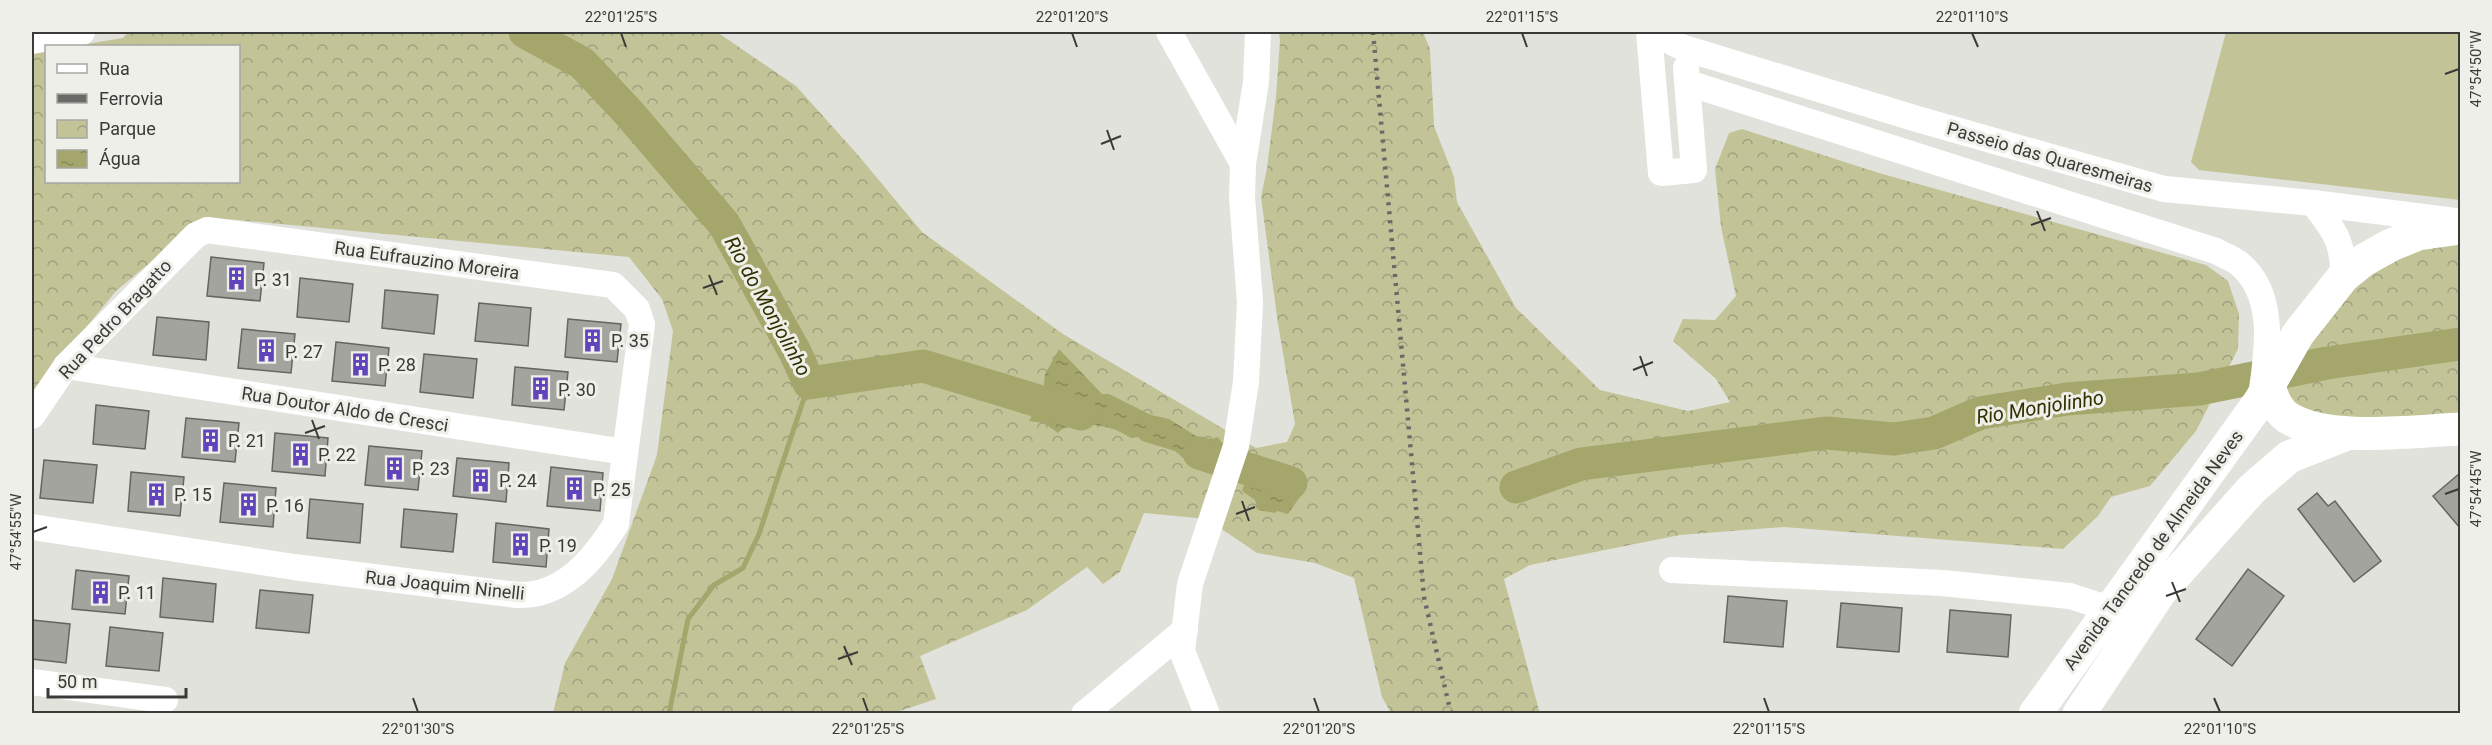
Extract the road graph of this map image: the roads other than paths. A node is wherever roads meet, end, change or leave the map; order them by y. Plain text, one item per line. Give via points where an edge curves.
1 (82, 32) edge
2 (1169, 32) edge
3 (1258, 32) edge
4 (1649, 32) edge
5 (1660, 32) edge
6 (1683, 40) edge
7 (32, 41) edge
8 (1688, 83) junction
9 (1244, 164) junction
10 (2313, 203) junction
11 (2460, 222) edge
12 (2460, 228) edge
13 (207, 230) joint
14 (2343, 277) junction
15 (637, 309) joint
16 (2283, 339) junction
17 (66, 366) junction
18 (2264, 392) junction
19 (32, 416) edge
20 (2460, 429) edge
21 (2347, 434) junction
22 (624, 452) junction
23 (32, 527) edge
24 (1672, 570) dead end
25 (2160, 592) junction
26 (2109, 609) junction
27 (1185, 630) junction
28 (32, 682) edge
29 (165, 700) dead end
30 (1084, 714) edge
31 (1207, 714) edge
32 (2035, 714) edge
33 (2079, 714) edge

1 - 7 street
2 - 9 street
3 - 9 street via 1256,82
4 - 8 street via 1661,173 1694,170
5 - 6 street, Passeio das Quaresmeiras via 1673,43
6 - 8 street
6 - 10 street, Passeio das Quaresmeiras via 1917,119 2164,189
8 - 16 street, Passeio das Quaresmeiras via 2216,251 2236,261 2254,282 2266,314
9 - 27 street via 1242,197 1250,302 1246,382 1236,446 1190,584
10 - 11 street, Passeio das Quaresmeiras
10 - 14 street via 2341,244
12 - 14 main road via 2418,234 2391,245
13 - 15 street, Rua Eufrauzino Moreira via 613,285
13 - 17 street, Rua Pedro Bragatto via 172,257
14 - 16 main road
15 - 22 street, Rua Joaquim Ninelli via 642,324
16 - 18 main road
17 - 19 street, Rua Pedro Bragatto
17 - 22 street, Rua Doutor Aldo de Cresci
18 - 21 main road via 2285,416 2303,426
18 - 25 main road via 2243,462
18 - 26 main road, Avenida Tancredo de Almeida Neves
20 - 21 main road
21 - 25 main road, Avenida Tancredo de Almeida Neves via 2289,457 2252,489
22 - 23 street, Rua Joaquim Ninelli via 616,524 600,550 576,573 531,595 294,567
24 - 26 street via 1943,583 2070,596
25 - 33 main road, Avenida Tancredo de Almeida Neves
26 - 32 main road, Avenida Tancredo de Almeida Neves
27 - 30 street
27 - 31 street via 1182,651
28 - 29 street

